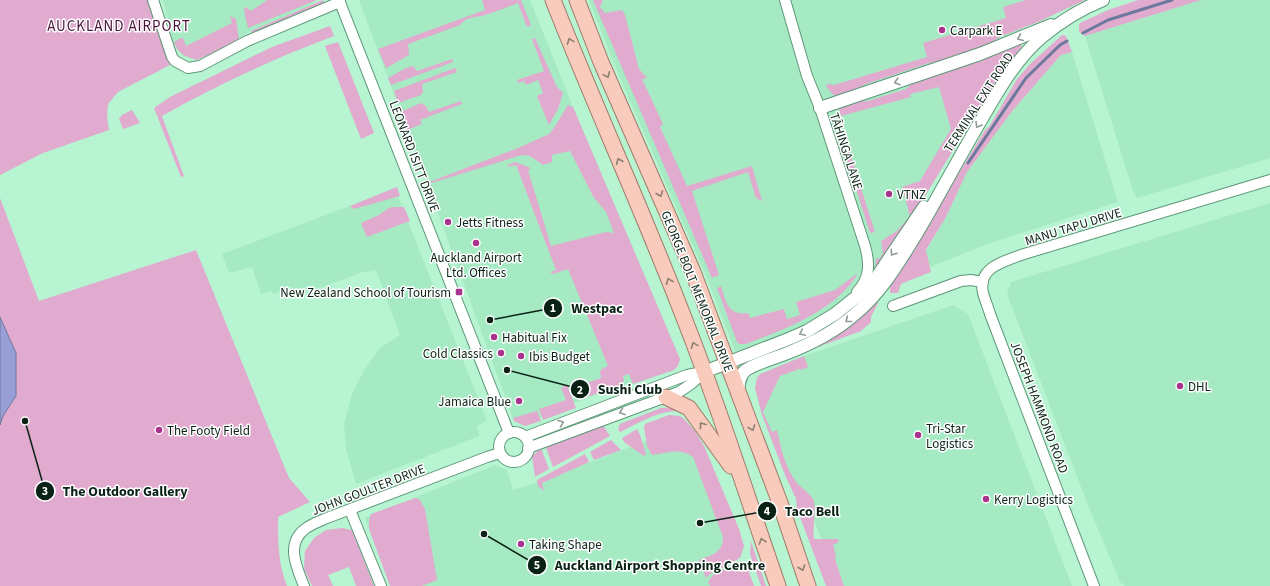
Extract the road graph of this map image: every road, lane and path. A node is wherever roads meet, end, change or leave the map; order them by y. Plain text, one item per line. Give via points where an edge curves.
1 (153, 0) edge
2 (554, 0) edge
3 (577, 0) edge
4 (785, 0) edge
5 (1103, 0) edge
6 (340, 1) edge
7 (1068, 17) junction
8 (820, 108) junction
9 (954, 165) junction
10 (1270, 180) edge
11 (983, 282) junction
12 (846, 305) junction
13 (893, 306) dead end
14 (728, 362) junction
15 (704, 372) junction
16 (738, 392) junction
17 (666, 397) junction
18 (509, 432) junction
19 (525, 437) junction
20 (528, 448) junction
21 (500, 453) junction
22 (741, 480) junction
23 (350, 510) junction
24 (304, 586) edge
25 (381, 586) edge
26 (778, 586) edge
27 (808, 586) edge
28 (1094, 586) edge

1 - 6 street via 172,57 188,68 200,66 247,41
15 -> 2 main road, GEORGE BOLT MEMORIAL DRIVE via 684,317
3 -> 14 main road, GEORGE BOLT MEMORIAL DRIVE via 601,62 693,272
4 - 8 street, TĀHINGA LANE via 807,76
5 - 7 street, TERMINAL EXIT ROAD
6 - 18 street, LEONARD ISITT DRIVE
7 -> 8 street via 980,54
7 -> 9 street, TERMINAL EXIT ROAD via 1041,38 1022,58
8 - 12 street, TĀHINGA LANE via 866,246 868,260 865,281
9 -> 12 street, TERMINAL EXIT ROAD via 876,278
9 -> 16 street, TERMINAL EXIT ROAD via 911,243 877,293 856,314 827,334 746,370 740,379
10 - 11 street, MANU TAPU DRIVE via 1024,254 993,266
11 - 13 street via 961,281
11 - 28 street, JOSEPH HAMMOND ROAD via 983,293 990,314
12 -> 14 street, TERMINAL EXIT ROAD via 807,331
14 - 15 street, TERMINAL EXIT ROAD
14 - 16 main road, GEORGE BOLT MEMORIAL DRIVE
15 - 17 street via 683,389
19 -> 15 street via 688,375
15 - 22 main road, GEORGE BOLT MEMORIAL DRIVE
16 -> 27 main road, GEORGE BOLT MEMORIAL DRIVE
17 -> 20 street
22 -> 17 main road via 689,408
18 - 19 street via 518,432
18 - 21 street via 500,441
19 - 20 street
20 - 21 street via 525,456 518,461 510,461
21 - 23 street, JOHN GOULTER DRIVE
26 -> 22 main road, GEORGE BOLT MEMORIAL DRIVE
23 - 24 street, JOHN GOULTER DRIVE via 308,526 300,534 294,544 294,555
23 - 25 street

